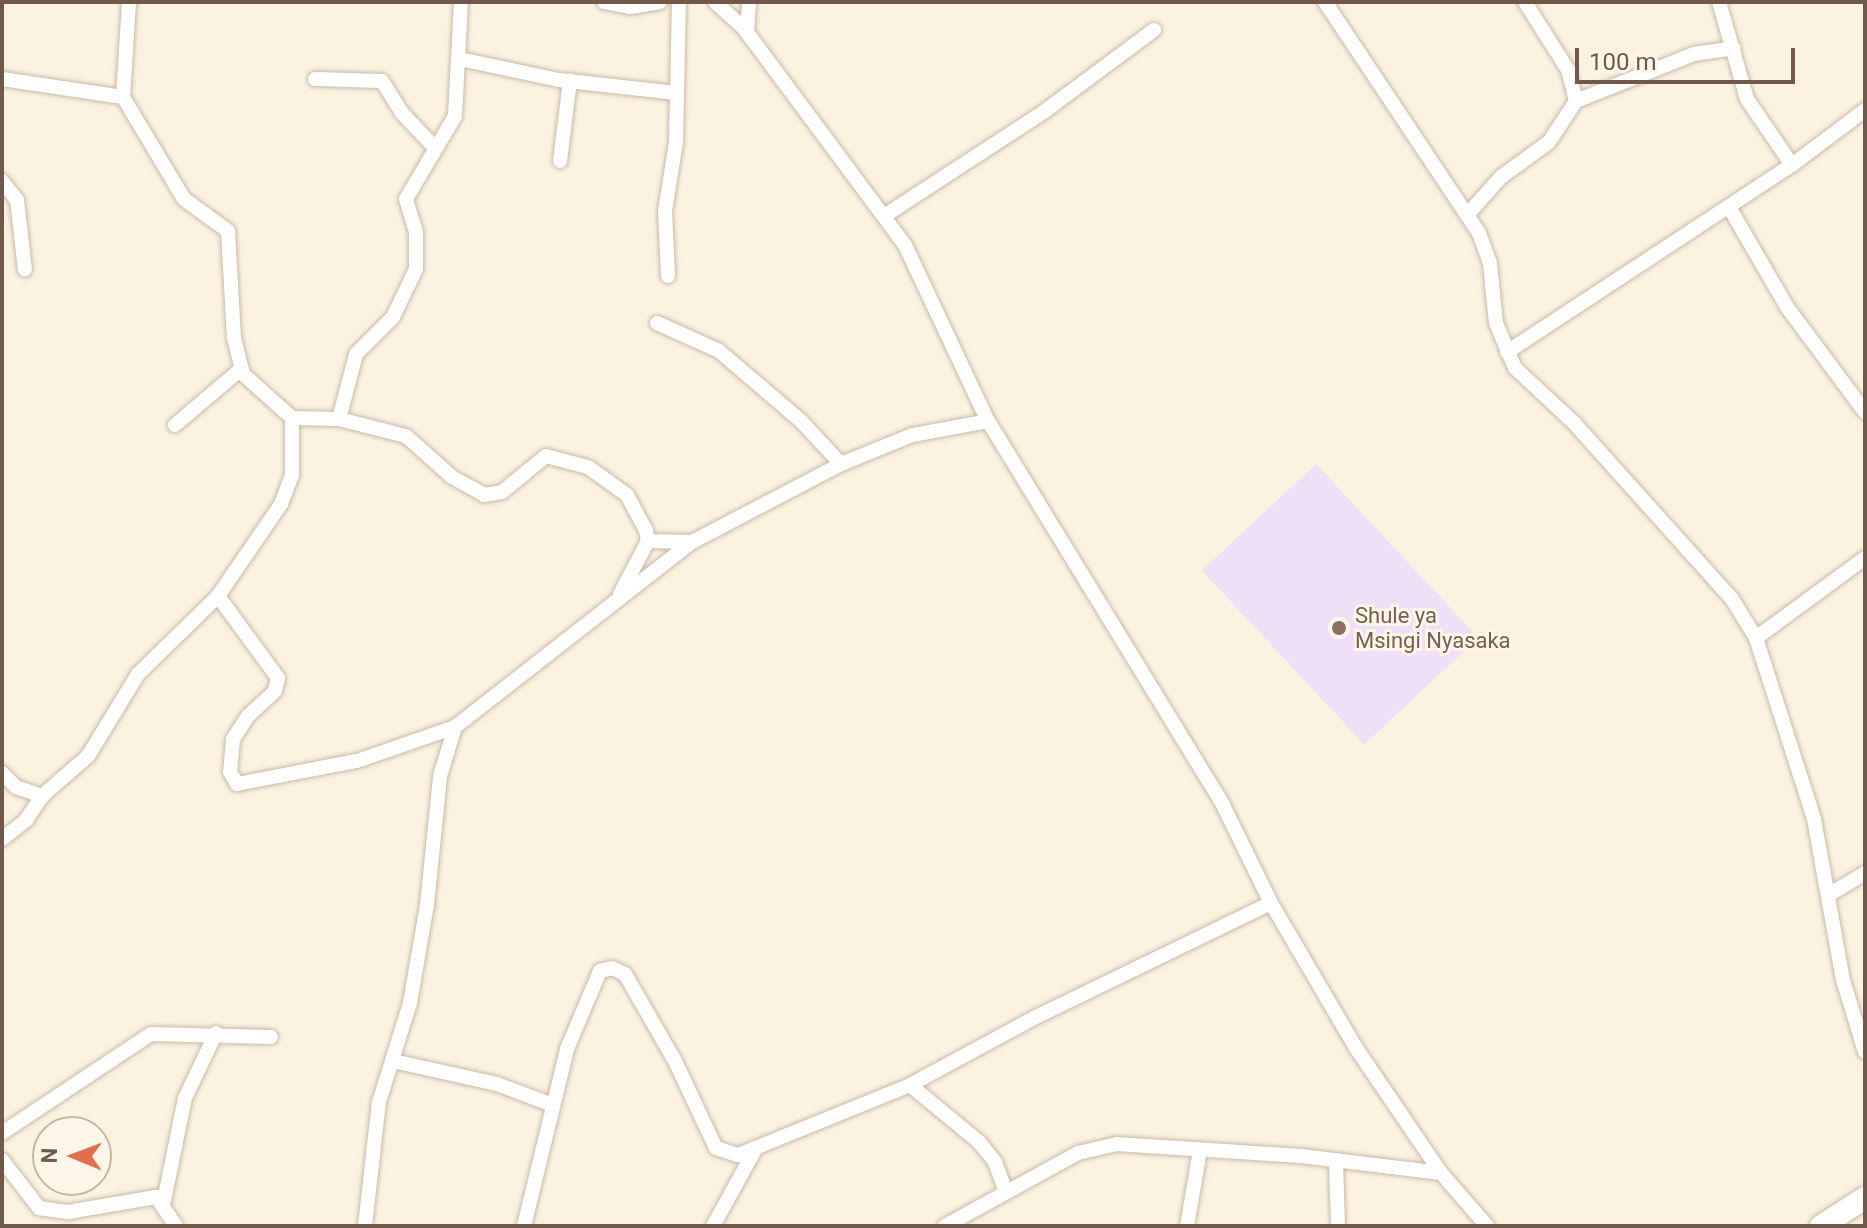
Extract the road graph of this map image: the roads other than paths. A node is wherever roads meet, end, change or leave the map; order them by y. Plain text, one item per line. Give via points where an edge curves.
1 (129, 2) edge
2 (461, 2) edge
3 (604, 2) edge
4 (660, 2) edge
5 (679, 2) edge
6 (715, 2) edge
7 (749, 2) edge
8 (1325, 2) edge
9 (1525, 2) edge
10 (1719, 2) edge
11 (1154, 30) dead end
12 (747, 32) junction
13 (1734, 48) junction
14 (460, 59) junction
15 (2, 79) edge
16 (315, 79) dead end
17 (570, 81) junction
18 (676, 93) junction
19 (123, 97) junction
20 (1576, 101) junction
21 (1863, 113) edge
22 (435, 148) junction
23 (560, 161) dead end
24 (1792, 165) junction
25 (2, 181) edge
26 (1729, 207) junction
27 (1468, 214) junction
28 (884, 216) junction
29 (25, 270) dead end
30 (668, 276) dead end
31 (657, 323) dead end
32 (1507, 352) junction
33 (241, 369) junction
34 (1865, 412) edge
35 (292, 418) junction
36 (339, 419) junction
37 (988, 421) junction
38 (175, 425) dead end
39 (841, 464) junction
40 (648, 541) junction
41 (692, 542) junction
42 (1865, 558) edge
43 (218, 596) junction
44 (618, 598) junction
45 (1756, 638) junction
46 (455, 727) junction
47 (2, 773) edge
48 (42, 796) junction
49 (2, 839) edge
50 (1865, 873) edge
51 (1830, 894) junction
52 (1271, 903) junction
53 (216, 1033) junction
54 (271, 1037) dead end
55 (1865, 1052) edge
56 (393, 1061) junction
57 (910, 1085) junction
58 (553, 1105) junction
59 (2, 1133) edge
60 (756, 1148) junction
61 (1200, 1151) junction
62 (2, 1160) edge
63 (1336, 1162) junction
64 (1441, 1173) junction
65 (1005, 1189) junction
66 (1865, 1198) edge
67 (164, 1201) junction
68 (176, 1226) edge
69 (365, 1226) edge
70 (524, 1226) edge
71 (713, 1226) edge
72 (945, 1226) edge
73 (1187, 1226) edge
74 (1338, 1226) edge
75 (1487, 1226) edge
76 (1821, 1226) edge

1 - 19 street
2 - 14 street
3 - 4 street via 630,7
5 - 18 street
6 - 12 street
7 - 12 street
8 - 27 street
9 - 20 street via 1568,70
10 - 13 street
11 - 28 street via 1045,111
12 - 28 street
13 - 20 street via 1694,54
13 - 24 street via 1747,99
14 - 17 street
14 - 22 street via 455,116
15 - 19 street
16 - 22 street via 382,81 401,112
17 - 18 street
17 - 23 street
18 - 30 street via 673,170 665,211
19 - 33 street via 184,199 228,231
20 - 27 street via 1549,142 1501,177
21 - 24 street
22 - 36 street via 406,199 417,251 408,291 393,317 356,354
24 - 26 street
25 - 29 street via 17,200
26 - 32 street
26 - 34 street via 1787,307
27 - 32 street via 1486,249 1494,313
28 - 37 street via 905,245
31 - 39 street via 719,351 801,421
32 - 45 street via 1522,377 1574,423 1732,599
33 - 35 street via 256,389
33 - 38 street
35 - 36 street
35 - 43 street via 289,488
36 - 40 street via 406,436 452,477 484,495 502,492 546,456 565,457 627,495
37 - 39 street via 912,435
37 - 52 street via 1223,805
39 - 41 street
40 - 41 street
40 - 44 street
41 - 44 street
42 - 45 street
43 - 46 street via 278,678 275,691 233,739 230,772 237,784 357,761
43 - 48 street via 162,645 122,698 104,736
44 - 46 street
45 - 51 street via 1814,819
46 - 56 street via 440,776 427,905
47 - 48 street via 16,787
48 - 49 street via 26,820
50 - 51 street
51 - 55 street via 1843,980
52 - 57 street
52 - 64 street via 1356,1048
53 - 54 street
53 - 59 street via 166,1031 140,1038
53 - 67 street via 185,1098
56 - 58 street via 497,1084
56 - 69 street via 379,1102
57 - 60 street
57 - 65 street via 979,1142 995,1162
58 - 60 street via 587,994 600,971 612,968 625,974 647,1012 716,1148 738,1155
58 - 70 street
60 - 71 street
61 - 63 street
61 - 65 street via 1097,1146
61 - 73 street
62 - 67 street via 31,1202 52,1212 146,1196
63 - 64 street
63 - 74 street
64 - 75 street
65 - 72 street
66 - 76 main road
67 - 68 street

